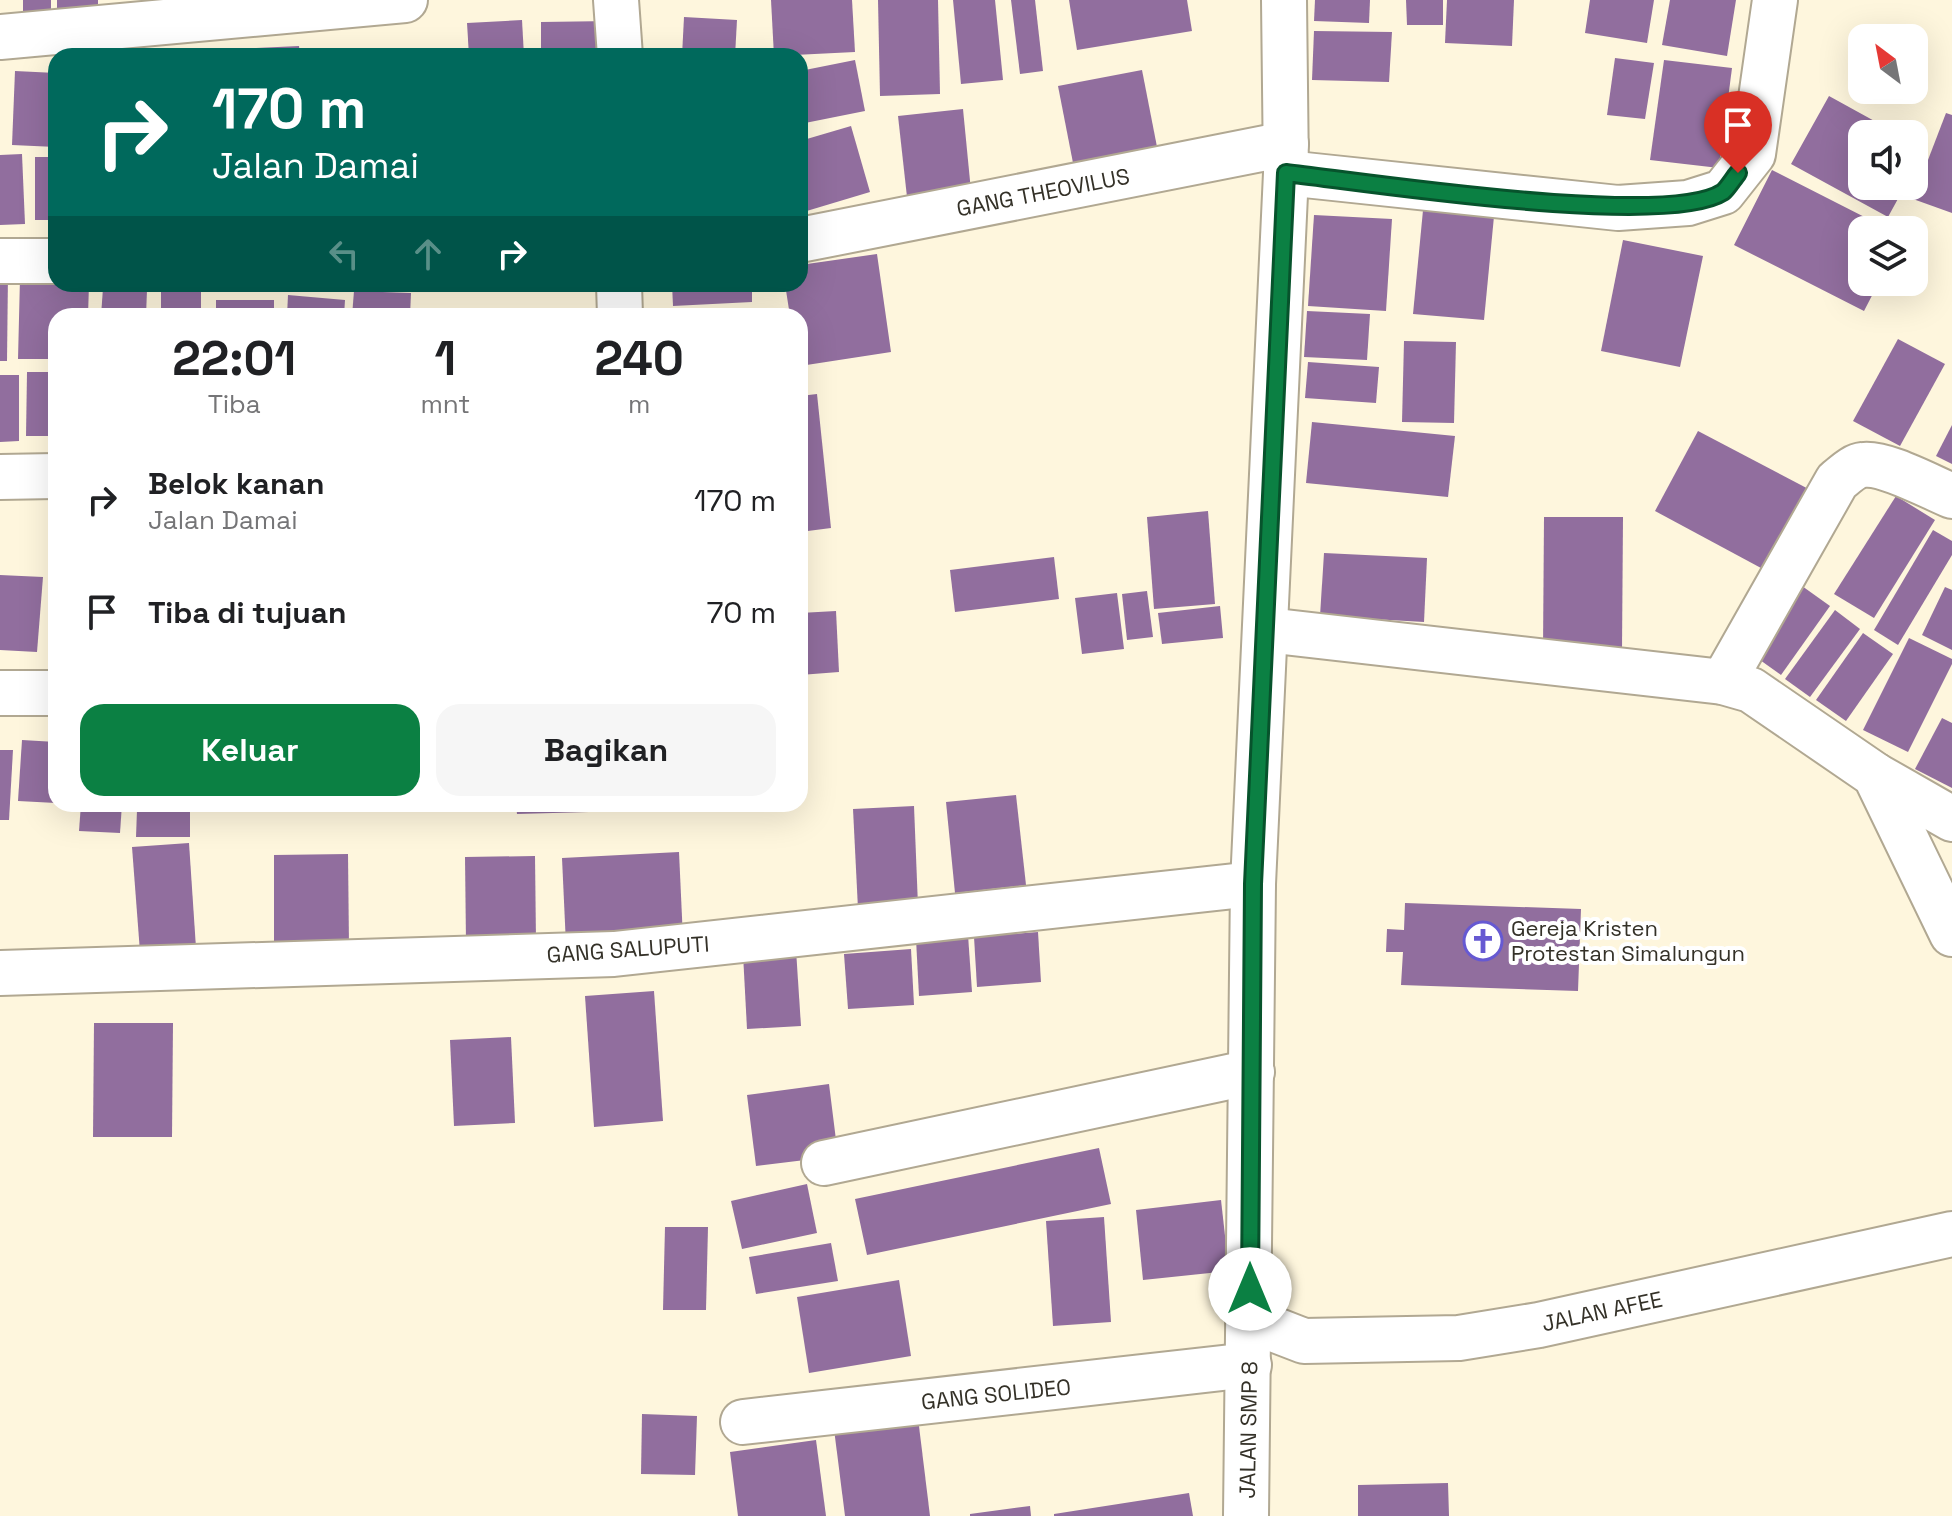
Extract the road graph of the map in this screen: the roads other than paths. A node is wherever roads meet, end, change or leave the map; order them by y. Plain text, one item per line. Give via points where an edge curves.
1 (405, 0) edge
2 (616, 0) edge
3 (1284, 0) edge
4 (1775, 0) edge
5 (0, 37) edge
6 (619, 48) edge
7 (1286, 158) junction
8 (808, 239) edge
9 (0, 261) edge
10 (48, 261) edge
11 (48, 476) edge
12 (0, 477) edge
13 (1952, 496) edge
14 (1266, 630) junction
15 (1723, 682) junction
16 (0, 693) edge
17 (48, 693) edge
18 (1875, 775) junction
19 (1952, 819) edge
20 (1253, 884) junction
21 (1952, 934) edge
22 (0, 973) edge
23 (1252, 1072) junction
24 (824, 1163) dead end
25 (1952, 1234) edge
26 (1250, 1320) junction
27 (1249, 1365) junction
28 (743, 1422) dead end
29 (1246, 1516) edge

1 - 5 street
2 - 6 street
3 - 7 street, JALAN SMP 8
4 - 7 street, GANG THEOVILUS via 1753,154 1723,192 1688,203 1618,208
7 - 8 street, GANG THEOVILUS
7 - 14 street, JALAN SMP 8
9 - 10 street
11 - 12 street
13 - 15 street via 1876,465 1848,472 1837,481
14 - 15 street
14 - 20 street, JALAN SMP 8
15 - 18 street via 1751,690
16 - 17 street
18 - 19 street
18 - 21 street
20 - 22 street, GANG SALUPUTI via 614,954
20 - 23 street, JALAN SMP 8
23 - 24 street
23 - 26 street, JALAN SMP 8
25 - 26 street, JALAN AFEE via 1459,1338 1304,1341
26 - 27 street, JALAN SMP 8
27 - 28 street, GANG SOLIDEO
27 - 29 street, JALAN SMP 8

